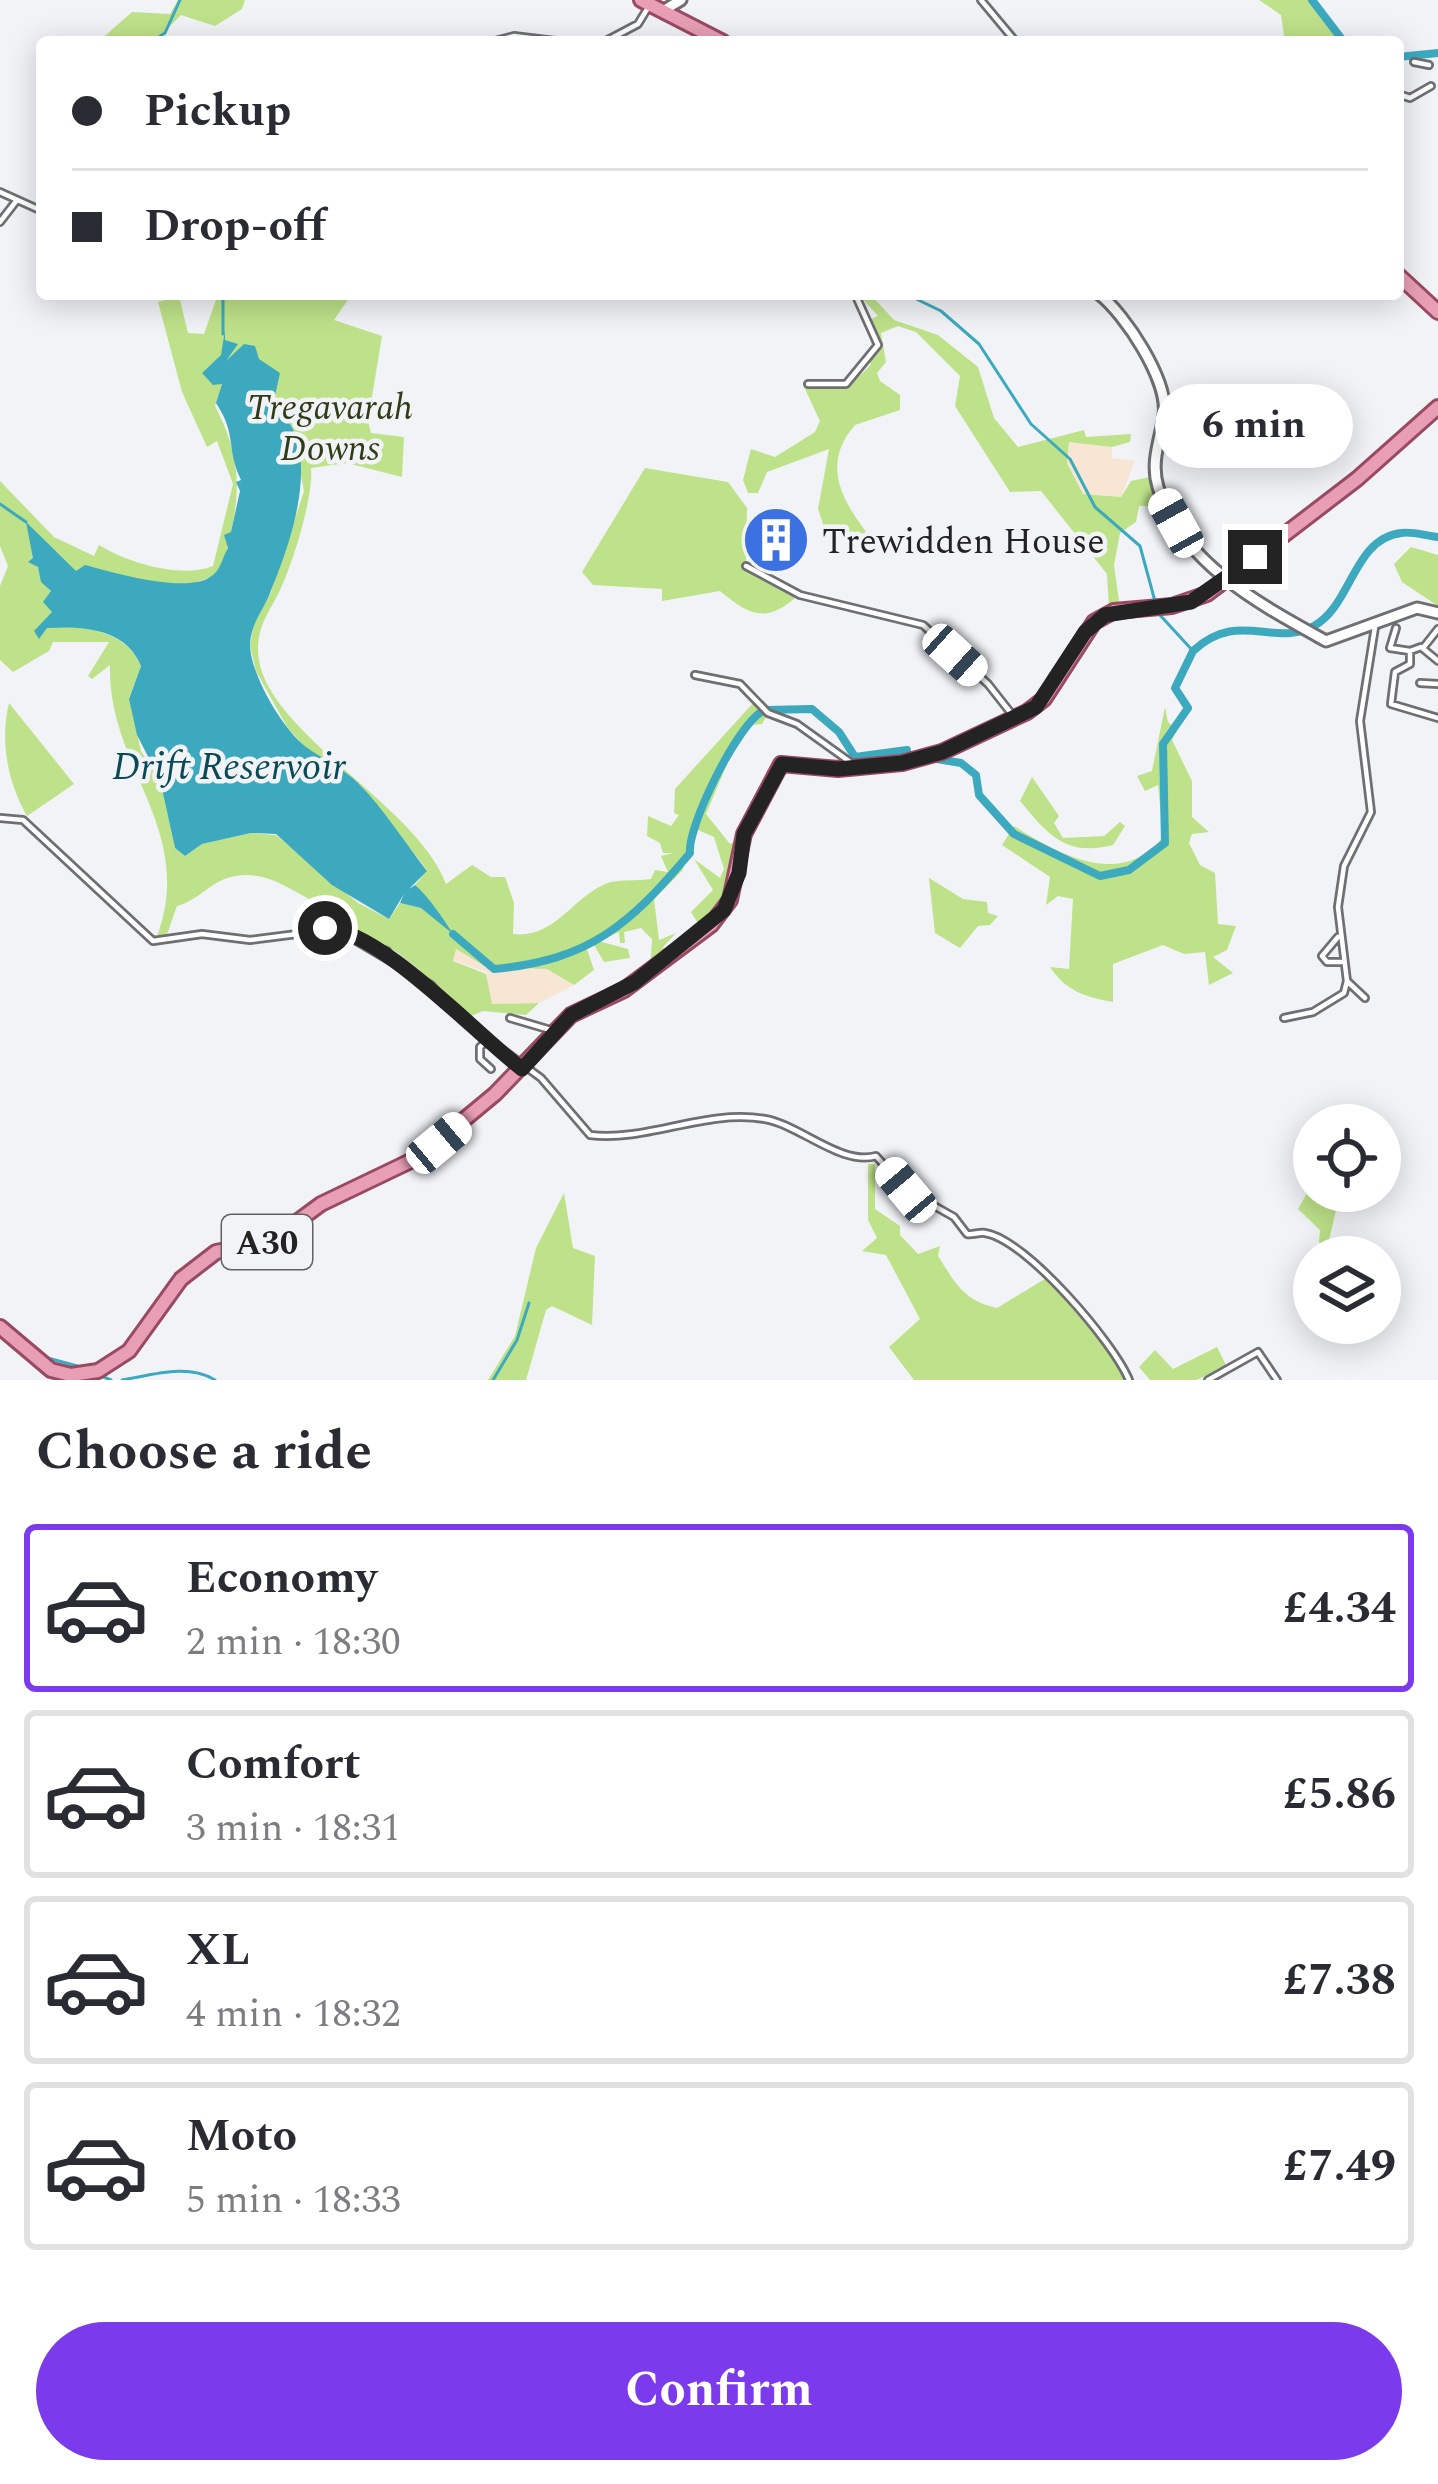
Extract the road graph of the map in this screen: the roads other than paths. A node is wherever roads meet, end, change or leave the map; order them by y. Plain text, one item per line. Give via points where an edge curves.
1 (681, 0) edge
2 (981, 0) edge
3 (646, 2) edge
4 (666, 9) junction
5 (615, 36) edge
6 (713, 36) edge
7 (1011, 36) edge
8 (1414, 62) dead end
9 (1429, 65) dead end
10 (1431, 86) dead end
11 (1404, 96) edge
12 (0, 192) edge
13 (16, 200) junction
14 (36, 208) edge
15 (0, 222) edge
16 (1404, 281) edge
17 (858, 300) edge
18 (1104, 300) edge
19 (1438, 312) edge
20 (808, 384) dead end
21 (1438, 406) edge
22 (746, 566) dead end
23 (1225, 580) junction
24 (1438, 613) edge
25 (1375, 620) junction
26 (1396, 628) dead end
27 (1438, 629) edge
28 (1424, 648) junction
29 (1410, 651) junction
30 (1438, 661) edge
31 (695, 674) dead end
32 (1420, 683) dead end
33 (1438, 684) edge
34 (1014, 717) junction
35 (1438, 718) edge
36 (858, 766) junction
37 (0, 818) edge
38 (1340, 934) junction
39 (360, 943) junction
40 (387, 951) dead end
41 (1341, 962) junction
42 (1347, 982) junction
43 (1353, 989) junction
44 (1344, 993) junction
45 (1366, 998) dead end
46 (510, 1018) dead end
47 (1283, 1018) dead end
48 (554, 1031) junction
49 (489, 1039) junction
50 (491, 1069) dead end
51 (522, 1069) junction
52 (0, 1327) edge
53 (86, 1375) edge
54 (1129, 1380) edge
55 (1208, 1380) edge
56 (1277, 1380) edge

1 - 4 main road
2 - 7 street
3 - 4 main road
3 - 5 street via 638,24
4 - 6 main road
8 - 9 street
10 - 11 street
12 - 13 street
13 - 14 street
13 - 15 street
16 - 19 main road
17 - 20 street via 878,345 849,382
18 - 23 main road via 1145,350 1165,409 1155,439 1161,495
21 - 23 main road, A30
22 - 34 street via 800,595 922,626
23 - 25 main road via 1324,641
23 - 34 main road, A30 via 1191,602 1114,611 1094,622 1044,699
24 - 25 main road via 1417,608
25 - 38 street via 1360,722 1371,812 1344,866
26 - 29 street via 1390,648
27 - 28 street
28 - 29 street
28 - 30 street
29 - 35 street via 1410,664 1395,672 1391,704
31 - 36 street via 740,684 768,713
32 - 33 street
34 - 36 main road, A30 via 934,755
36 - 48 main road, A30 via 782,764 744,834 724,910 635,982
37 - 39 street via 23,820 153,941 202,934 250,940 325,928
38 - 41 street
38 - 41 street via 1322,956
39 - 40 street
39 - 49 street via 431,985
41 - 42 street
42 - 43 street
42 - 44 street
43 - 44 street
43 - 45 street
44 - 47 street
46 - 48 street
48 - 51 main road, A30
49 - 50 street via 480,1059
49 - 51 street
51 - 53 main road, A30 via 401,1169 321,1204 271,1241 216,1252 181,1279 129,1351
51 - 54 street via 541,1078 592,1136 747,1116 789,1123 856,1158 876,1156 906,1190 954,1217 967,1234 985,1233 1038,1268 1091,1320
52 - 53 main road, A30 via 42,1366
55 - 56 street via 1258,1352

